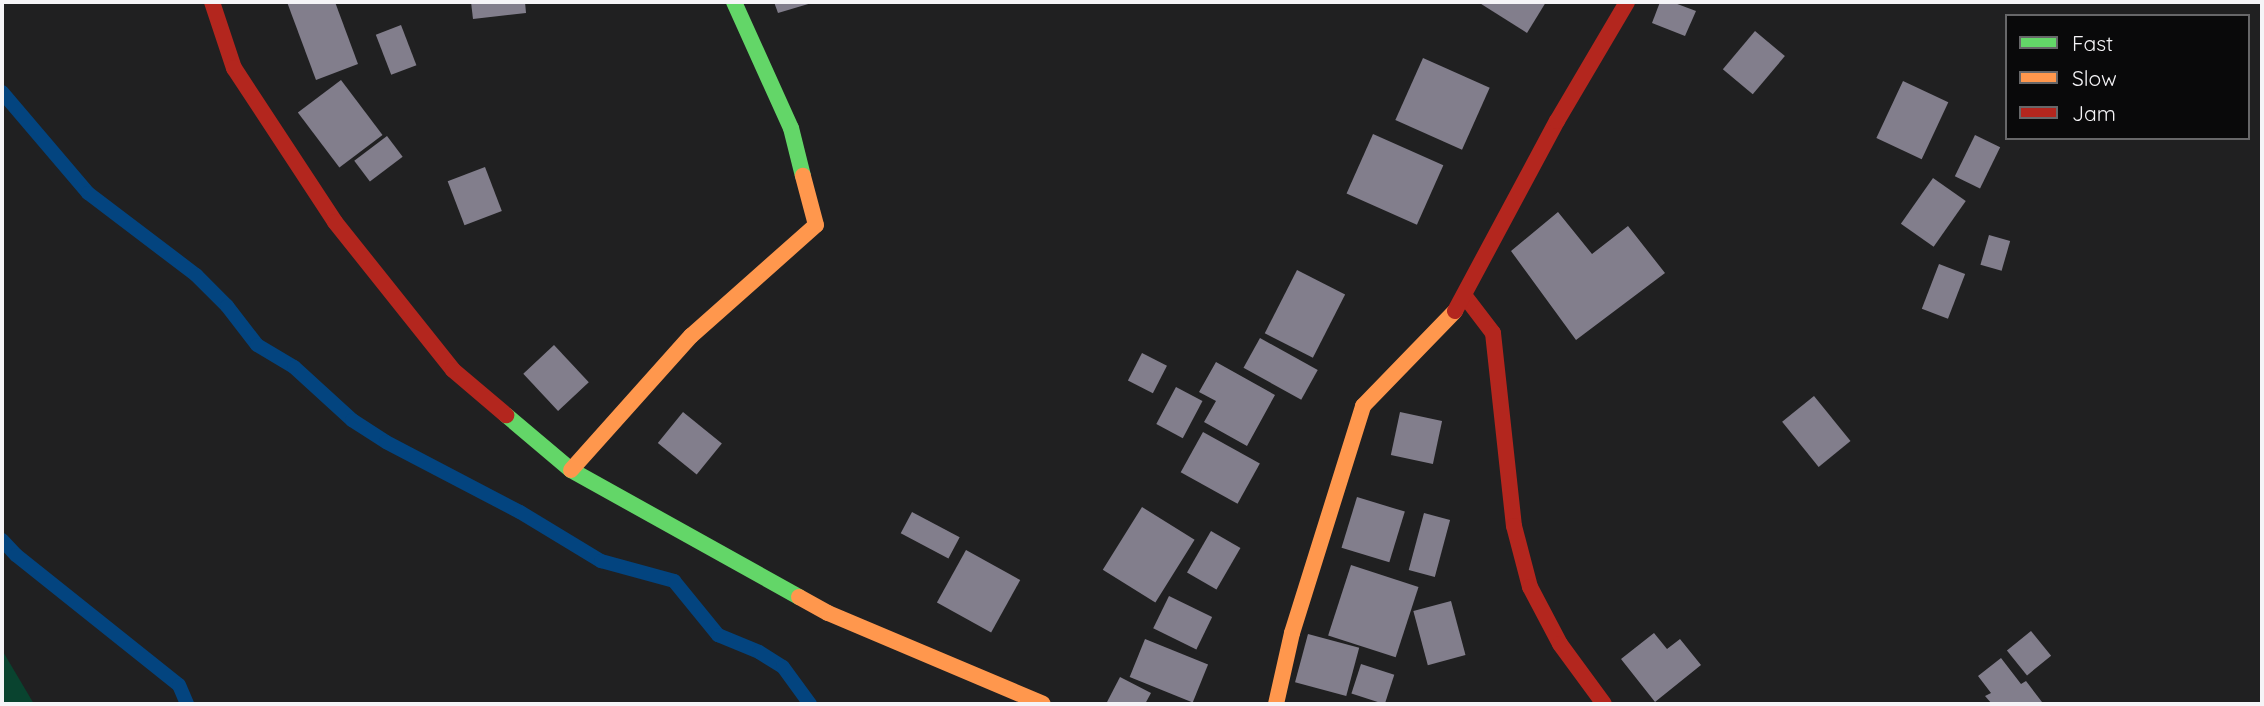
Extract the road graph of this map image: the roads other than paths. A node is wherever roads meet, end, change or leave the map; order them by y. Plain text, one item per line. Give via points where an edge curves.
1 (212, 2) edge
2 (734, 2) edge
3 (1627, 2) edge
4 (1464, 295) junction
5 (571, 470) junction
6 (1043, 704) edge
7 (1276, 704) edge
8 (1604, 704) edge

1 - 5 street via 234,68 335,222 453,370
2 - 5 street via 791,128 816,225 691,336
3 - 4 street
4 - 7 street via 1456,310 1363,406 1292,633
4 - 8 street via 1493,333 1514,526 1530,587 1560,644
5 - 6 street via 828,613

